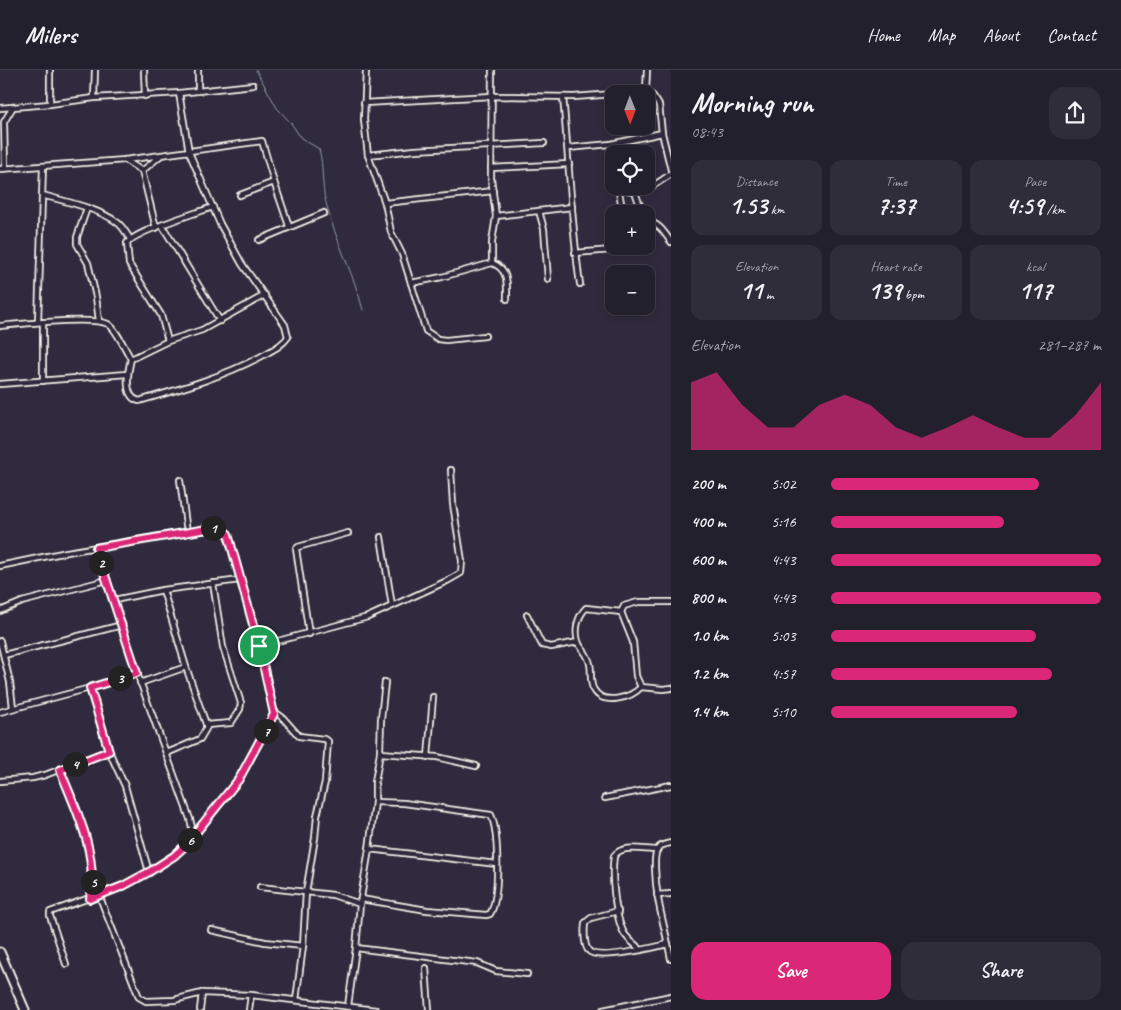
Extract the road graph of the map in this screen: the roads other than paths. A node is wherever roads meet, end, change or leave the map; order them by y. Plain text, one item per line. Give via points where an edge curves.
1 (50, 70) edge
2 (95, 70) edge
3 (144, 70) edge
4 (198, 70) edge
5 (366, 70) edge
6 (492, 70) edge
7 (646, 70) edge
8 (253, 85) dead end
9 (648, 85) edge
10 (198, 91) junction
11 (179, 93) junction
12 (605, 95) edge
13 (145, 96) junction
14 (492, 96) junction
15 (563, 97) junction
16 (94, 98) junction
17 (655, 99) edge
18 (364, 103) junction
19 (50, 104) junction
20 (13, 106) junction
21 (0, 108) edge
22 (0, 116) edge
23 (4, 122) junction
24 (662, 133) junction
25 (544, 143) dead end
26 (611, 144) joint
27 (492, 145) junction
28 (568, 148) junction
29 (189, 152) junction
30 (162, 155) junction
31 (368, 155) junction
32 (125, 160) junction
33 (569, 164) junction
34 (43, 166) junction
35 (2, 168) edge
36 (491, 168) junction
37 (671, 170) edge
38 (142, 172) junction
39 (671, 174) edge
40 (274, 182) junction
41 (655, 184) edge
42 (492, 191) junction
43 (42, 195) junction
44 (240, 195) dead end
45 (385, 203) junction
46 (213, 207) junction
47 (572, 207) junction
48 (87, 208) junction
49 (539, 211) junction
50 (324, 213) dead end
51 (496, 216) junction
52 (655, 224) edge
53 (162, 226) junction
54 (289, 226) junction
55 (156, 228) junction
56 (130, 239) junction
57 (259, 240) dead end
58 (671, 242) edge
59 (605, 251) edge
60 (575, 253) junction
61 (492, 262) junction
62 (548, 279) dead end
63 (411, 283) junction
64 (580, 284) dead end
65 (265, 295) junction
66 (507, 299) dead end
67 (99, 321) junction
68 (220, 321) junction
69 (41, 322) junction
70 (0, 326) edge
71 (485, 336) dead end
72 (168, 340) junction
73 (131, 359) junction
74 (127, 374) junction
75 (43, 381) junction
76 (0, 384) edge
77 (450, 470) dead end
78 (180, 480) dead end
79 (187, 532) junction
80 (348, 533) dead end
81 (382, 538) dead end
82 (96, 548) junction
83 (0, 566) edge
84 (106, 580) junction
85 (240, 580) junction
86 (213, 584) junction
87 (163, 590) junction
88 (114, 600) junction
89 (671, 602) edge
90 (392, 606) junction
91 (0, 611) edge
92 (621, 612) junction
93 (526, 615) dead end
94 (122, 625) junction
95 (309, 634) junction
96 (0, 642) edge
97 (578, 642) junction
98 (259, 646) junction
99 (4, 655) junction
100 (186, 667) junction
101 (137, 673) junction
102 (385, 682) dead end
103 (140, 683) junction
104 (642, 687) junction
105 (90, 688) junction
106 (671, 688) edge
107 (433, 697) dead end
108 (13, 708) junction
109 (0, 712) edge
110 (275, 712) junction
111 (206, 725) junction
112 (109, 751) junction
113 (167, 753) junction
114 (380, 753) junction
115 (428, 757) junction
116 (476, 766) dead end
117 (60, 770) junction
118 (0, 781) edge
119 (671, 785) edge
120 (605, 798) dead end
121 (375, 802) junction
122 (194, 836) junction
123 (671, 843) edge
124 (369, 849) junction
125 (656, 850) junction
126 (497, 864) junction
127 (149, 872) junction
128 (260, 887) dead end
129 (306, 892) junction
130 (671, 894) edge
131 (99, 895) junction
132 (656, 895) junction
133 (90, 899) junction
134 (360, 901) junction
135 (618, 911) junction
136 (211, 930) dead end
137 (668, 944) junction
138 (303, 946) junction
139 (356, 948) junction
140 (641, 950) junction
141 (0, 952) edge
142 (671, 959) edge
143 (66, 964) dead end
144 (426, 968) dead end
145 (527, 974) dead end
146 (202, 993) junction
147 (251, 995) junction
148 (671, 996) edge
149 (296, 1000) junction
150 (348, 1006) junction
151 (25, 1010) edge
152 (200, 1010) edge
153 (249, 1010) edge
154 (376, 1010) edge
155 (429, 1010) edge
156 (604, 1010) edge

1 - 19 street
2 - 16 street
3 - 13 street
4 - 10 street
5 - 18 street
6 - 14 street
7 - 9 street
8 - 10 street
10 - 11 street
11 - 13 street
11 - 29 street
12 - 15 street
13 - 16 street
14 - 15 street
14 - 18 street
14 - 27 street
15 - 28 street
16 - 19 street
17 - 24 street via 659,105
18 - 31 street
19 - 20 street
20 - 21 street
20 - 23 street
22 - 23 street
23 - 35 street
24 - 26 street
24 - 37 street
25 - 27 street
26 - 28 street
27 - 31 street
27 - 36 street
28 - 33 street
29 - 30 street
29 - 40 street via 262,141
29 - 46 street
30 - 32 street
30 - 38 street
31 - 45 street
32 - 34 street
32 - 38 street
33 - 36 street
33 - 47 street
34 - 35 street
34 - 43 street
36 - 42 street
38 - 55 street
39 - 41 street
40 - 44 street
40 - 54 street
42 - 45 street
42 - 51 street
43 - 48 street
43 - 69 street
45 - 63 street via 391,232
46 - 53 street
46 - 65 street via 237,257
47 - 49 street
47 - 60 street
48 - 56 street via 118,223
48 - 67 street via 77,237 88,263
49 - 51 street
49 - 62 street via 544,229
50 - 54 street
51 - 61 street
52 - 58 street
53 - 55 street
53 - 68 street
54 - 57 street
55 - 56 street
56 - 72 street via 127,243 129,264 161,315
59 - 60 street
60 - 64 street
61 - 63 street
61 - 66 street via 504,270
63 - 71 street via 426,331 432,336 446,340
65 - 68 street
65 - 74 street via 285,325 288,337 282,344 213,378 139,401 131,396
67 - 69 street
67 - 73 street via 110,326
68 - 72 street
69 - 70 street
69 - 75 street
72 - 73 street
73 - 74 street
74 - 75 street
75 - 76 street
77 - 90 street via 462,571
78 - 79 street
79 - 82 street
79 - 85 street via 213,528 224,530 228,534
80 - 95 street via 296,549
81 - 90 street
82 - 83 street
82 - 84 street
84 - 88 street
84 - 91 street
85 - 86 street
85 - 98 street
86 - 87 street
86 - 111 street via 225,656 241,703 232,723
87 - 88 street
87 - 100 street
88 - 94 street
89 - 92 street via 638,602 624,606
90 - 95 street via 368,617
92 - 97 street via 586,608 580,613 576,625
92 - 104 street via 633,642 636,676
93 - 97 street via 540,643 546,647
94 - 99 street
94 - 101 street
95 - 98 street
96 - 99 street
97 - 104 street via 588,656 594,692 600,697 619,698
98 - 110 street
99 - 108 street
100 - 103 street
100 - 111 street
101 - 103 street
101 - 105 street
102 - 114 street
103 - 113 street
104 - 106 street
105 - 108 street
105 - 112 street
107 - 115 street
108 - 109 street
110 - 122 street via 239,779
110 - 129 street via 299,736 328,741 325,782
111 - 113 street via 200,739
112 - 117 street
112 - 127 street via 125,786
113 - 122 street
114 - 115 street
114 - 121 street
115 - 116 street
117 - 118 street via 33,778
117 - 133 street via 84,830 93,874
119 - 120 street
121 - 124 street
121 - 126 street via 491,816
122 - 127 street via 174,856
123 - 125 street
124 - 126 street
124 - 134 street
125 - 132 street
125 - 135 street via 623,849 614,856 613,889
126 - 134 street via 494,905 490,914
127 - 131 street
128 - 129 street
129 - 134 street
129 - 138 street
130 - 132 street
131 - 133 street
131 - 146 street via 139,997 146,1001 174,1000
132 - 137 street
133 - 143 street via 50,912
134 - 139 street
135 - 140 street via 624,932
135 - 140 street via 591,918 585,923 588,950 597,955
136 - 138 street via 265,942
137 - 140 street
137 - 142 street
138 - 149 street
139 - 145 street via 476,963 496,971
139 - 150 street
141 - 151 main road
144 - 155 street
146 - 147 street
146 - 152 street
147 - 149 street
147 - 153 street
148 - 156 street
149 - 150 street
150 - 154 street

